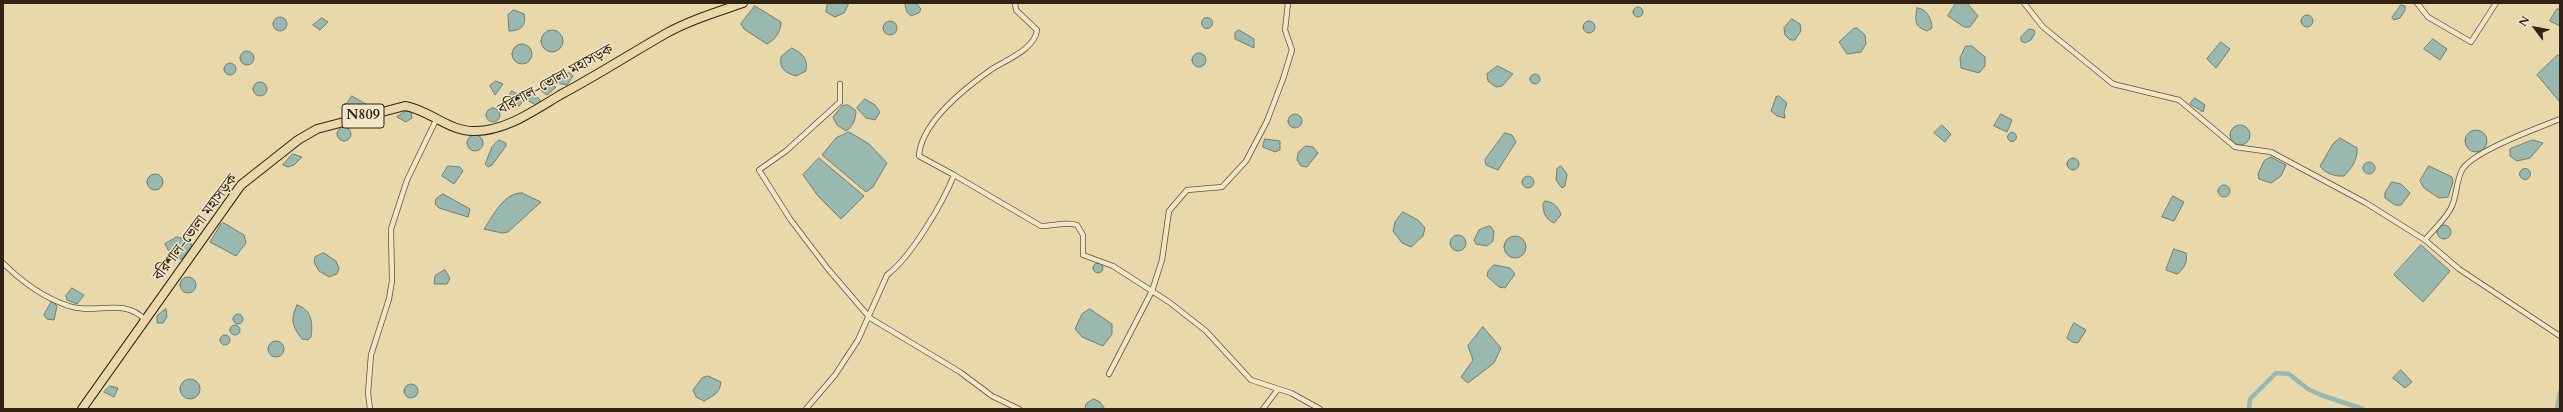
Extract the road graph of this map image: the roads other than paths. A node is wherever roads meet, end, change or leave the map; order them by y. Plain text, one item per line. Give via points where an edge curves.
1 (743, 3) edge
2 (1015, 3) edge
3 (1288, 3) edge
4 (2024, 3) edge
5 (2417, 3) edge
6 (2496, 3) edge
7 (840, 84) dead end
8 (437, 118) junction
9 (2560, 119) edge
10 (954, 175) junction
11 (2426, 240) junction
12 (3, 262) edge
13 (1152, 291) junction
14 (870, 318) junction
15 (145, 320) junction
16 (2560, 336) edge
17 (1109, 374) dead end
18 (1278, 389) junction
19 (82, 409) edge
20 (370, 409) edge
21 (806, 409) edge
22 (1019, 409) edge
23 (1263, 409) edge
24 (1320, 409) edge

1 - 8 highway, বরিশাল-ভোলা মহাসড়ক / N809 via 696,19 666,34 524,116 494,129 474,132 445,124
2 - 10 street via 1016,10 1037,30 1036,35 1021,52 986,74 942,111 920,146 919,156
3 - 13 street via 1285,30 1292,50 1267,120 1246,161 1222,187 1186,190 1169,211 1162,260
4 - 11 street via 2043,27 2113,84 2179,100 2235,147 2271,152 2366,203
5 - 6 street via 2428,17 2471,42
7 - 14 street via 840,102 786,150 759,170 794,226
8 - 15 highway, বরিশাল-ভোলা মহাসড়ক / N809 via 405,106 317,128 298,140 241,185
8 - 20 street via 407,180 391,229 392,281 389,299 371,355 368,393
9 - 11 street via 2489,150 2463,169 2454,190 2452,206
10 - 13 street via 1042,226 1069,222 1078,225 1083,235 1083,254 1113,266
10 - 14 street via 941,203 921,234 894,270 887,275 876,296
11 - 16 street via 2459,269
12 - 15 street via 37,291 69,306 123,309 140,315
13 - 17 street
13 - 18 street via 1206,331 1251,380
14 - 21 street via 842,365
14 - 22 street via 960,372 992,396
15 - 19 highway, বরিশাল-ভোলা মহাসড়ক / N809
18 - 23 street
18 - 24 street

